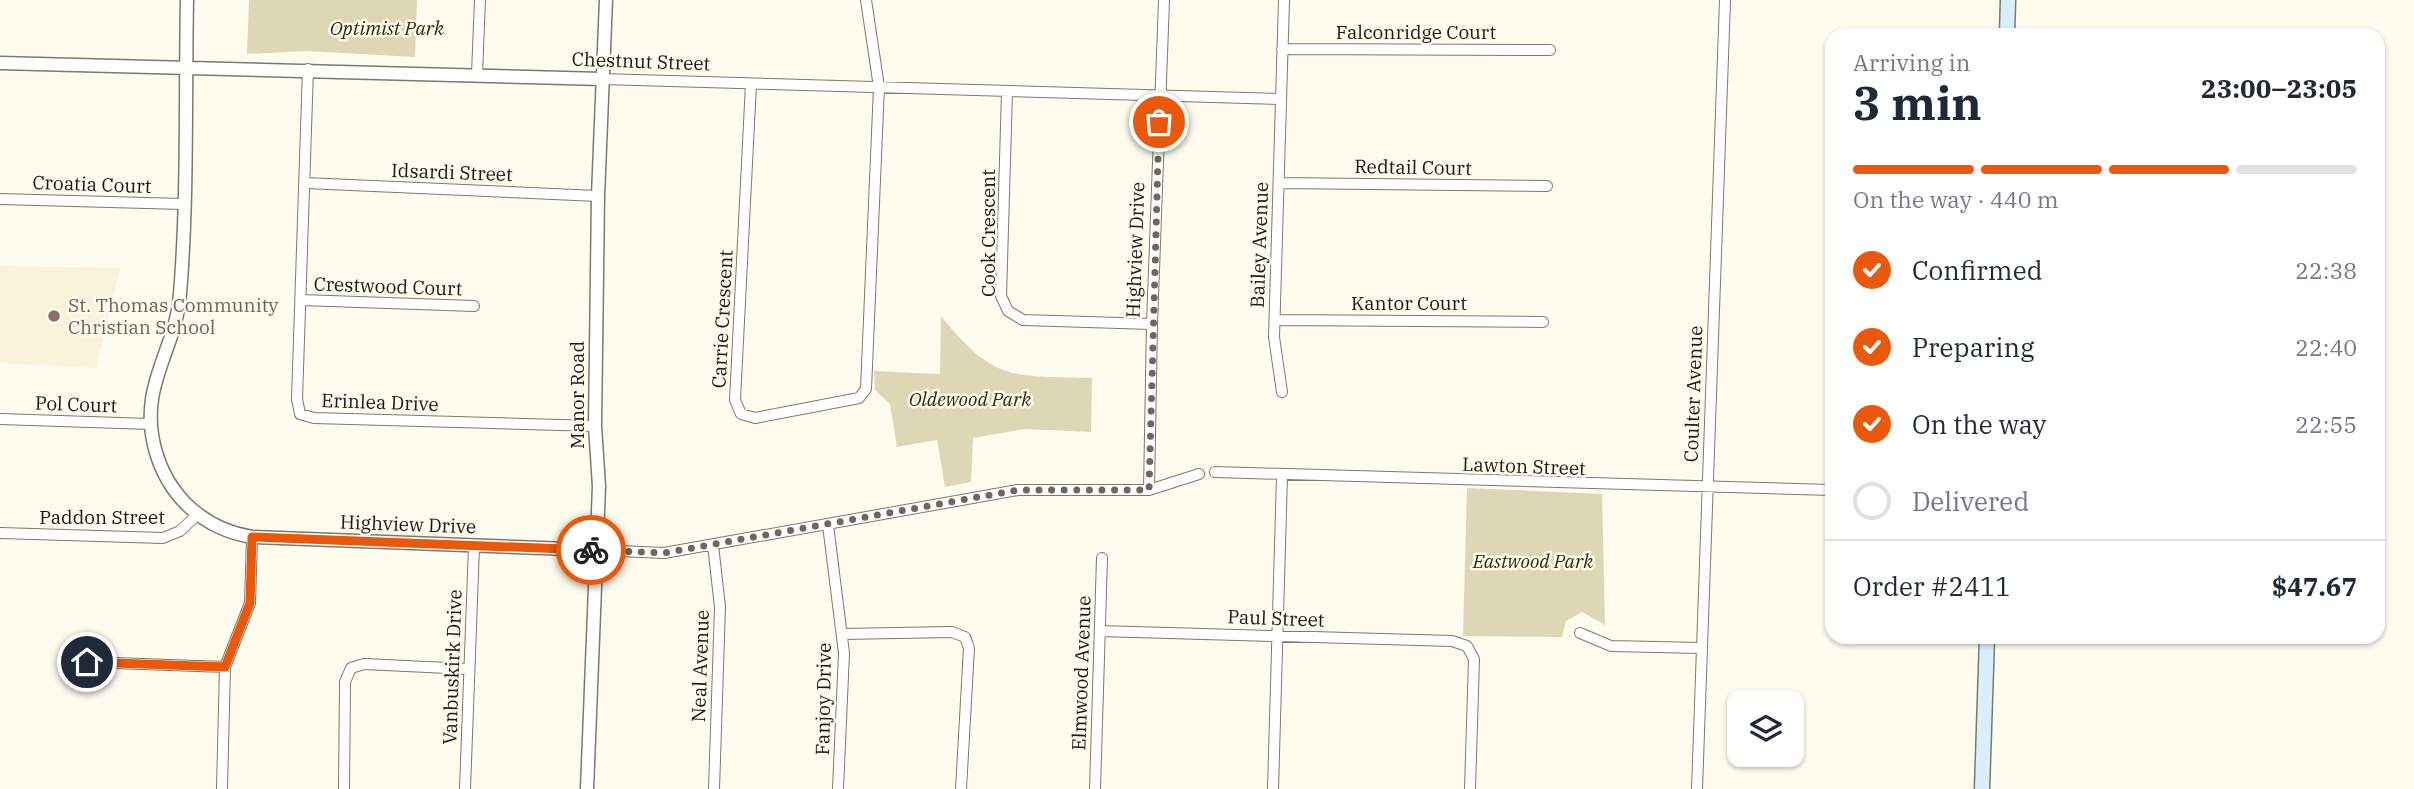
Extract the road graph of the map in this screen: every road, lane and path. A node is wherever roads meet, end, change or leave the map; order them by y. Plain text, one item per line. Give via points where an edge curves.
1 (187, 0) edge
2 (480, 0) edge
3 (606, 0) edge
4 (866, 0) edge
5 (1164, 0) edge
6 (1284, 0) edge
7 (1725, 0) edge
8 (2008, 0) edge
9 (2007, 28) edge
10 (1282, 48) junction
11 (1550, 50) dead end
12 (0, 63) edge
13 (186, 68) junction
14 (308, 69) junction
15 (477, 74) junction
16 (602, 79) junction
17 (751, 84) junction
18 (878, 88) junction
19 (1007, 92) junction
20 (1160, 96) junction
21 (1280, 99) junction
22 (305, 183) junction
23 (1279, 183) junction
24 (1547, 186) dead end
25 (598, 196) junction
26 (0, 198) edge
27 (183, 204) junction
28 (301, 300) junction
29 (474, 306) dead end
30 (1275, 320) junction
31 (1543, 322) dead end
32 (1152, 324) junction
33 (1282, 392) dead end
34 (0, 419) edge
35 (150, 424) junction
36 (595, 426) junction
37 (1215, 472) dead end
38 (1199, 474) dead end
39 (1282, 477) junction
40 (1706, 489) junction
41 (1149, 490) junction
42 (1825, 491) edge
43 (197, 515) junction
44 (828, 525) junction
45 (0, 533) edge
46 (252, 537) junction
47 (713, 545) junction
48 (474, 546) junction
49 (597, 550) junction
50 (1102, 558) dead end
51 (1100, 631) junction
52 (1580, 633) dead end
53 (842, 634) junction
54 (1278, 636) junction
55 (1987, 644) edge
56 (1701, 648) junction
57 (87, 662) dead end
58 (225, 667) junction
59 (470, 670) junction
60 (222, 789) edge
61 (344, 789) edge
62 (465, 789) edge
63 (587, 789) edge
64 (714, 789) edge
65 (838, 789) edge
66 (961, 789) edge
67 (1095, 789) edge
68 (1273, 789) edge
69 (1470, 789) edge
70 (1697, 789) edge
71 (1982, 789) edge

1 - 13 street, Highview Drive
2 - 15 street
3 - 16 street, Manor Road
4 - 18 street
5 - 20 street, Highview Drive
6 - 10 street
7 - 40 street, Coulter Avenue
8 - 9 main road
10 - 11 street, Falconridge Court
10 - 21 street
12 - 13 street, Chestnut Street
13 - 14 street, Chestnut Street
13 - 27 street, Highview Drive
14 - 15 street, Chestnut Street
14 - 22 street, Erinlea Drive
15 - 16 street, Chestnut Street
16 - 17 street, Chestnut Street
16 - 25 street, Manor Road
17 - 18 street, Chestnut Street
17 - 18 street, Carrie Crescent via 735,400 741,414 755,418 859,398 866,389
18 - 19 street, Chestnut Street
19 - 20 street, Chestnut Street
19 - 32 street, Cook Crescent via 1002,296 1008,311 1023,320
20 - 21 street, Chestnut Street
20 - 32 street, Highview Drive
21 - 23 street, Bailey Avenue
22 - 25 street, Idsardi Street
22 - 28 street, Erinlea Drive
23 - 24 street, Redtail Court
23 - 30 street, Bailey Avenue
25 - 36 street, Manor Road
26 - 27 street, Croatia Court
27 - 35 street, Highview Drive via 179,303 155,381
28 - 29 street, Crestwood Court
28 - 36 street, Erinlea Drive via 300,414
30 - 31 street, Kantor Court
30 - 33 street, Bailey Avenue
32 - 41 street, Highview Drive
34 - 35 street, Pol Court
35 - 43 street, Highview Drive via 161,468
36 - 49 street, Manor Road
37 - 39 street, Lawton Street
38 - 41 street, Highview Drive
39 - 40 street, Lawton Street
39 - 54 street
40 - 42 street, Lawton Street
40 - 56 street, Coulter Avenue
41 - 44 street, Highview Drive via 1018,490
43 - 45 street, Paddon Street via 173,536 163,538
43 - 46 street, Highview Drive via 216,527
44 - 47 street, Highview Drive
44 - 53 street, Fanjoy Drive
46 - 48 street, Highview Drive
46 - 58 street via 250,603
47 - 49 street, Highview Drive via 664,553
47 - 64 street, Neal Avenue via 720,607
48 - 49 street, Highview Drive
48 - 59 street, Vanbuskirk Drive
49 - 63 street, Manor Road
50 - 51 street, Elmwood Avenue
51 - 54 street, Paul Street
51 - 67 street, Elmwood Avenue
52 - 56 street via 1611,646
53 - 65 street, Fanjoy Drive
53 - 66 street via 953,632 965,637 969,648
54 - 68 street
54 - 69 street, Paul Street via 1452,641 1467,646 1474,659
55 - 71 main road
56 - 70 street, Coulter Avenue
57 - 58 street
58 - 60 street
59 - 61 street via 365,664 351,668 345,682
59 - 62 street, Vanbuskirk Drive

